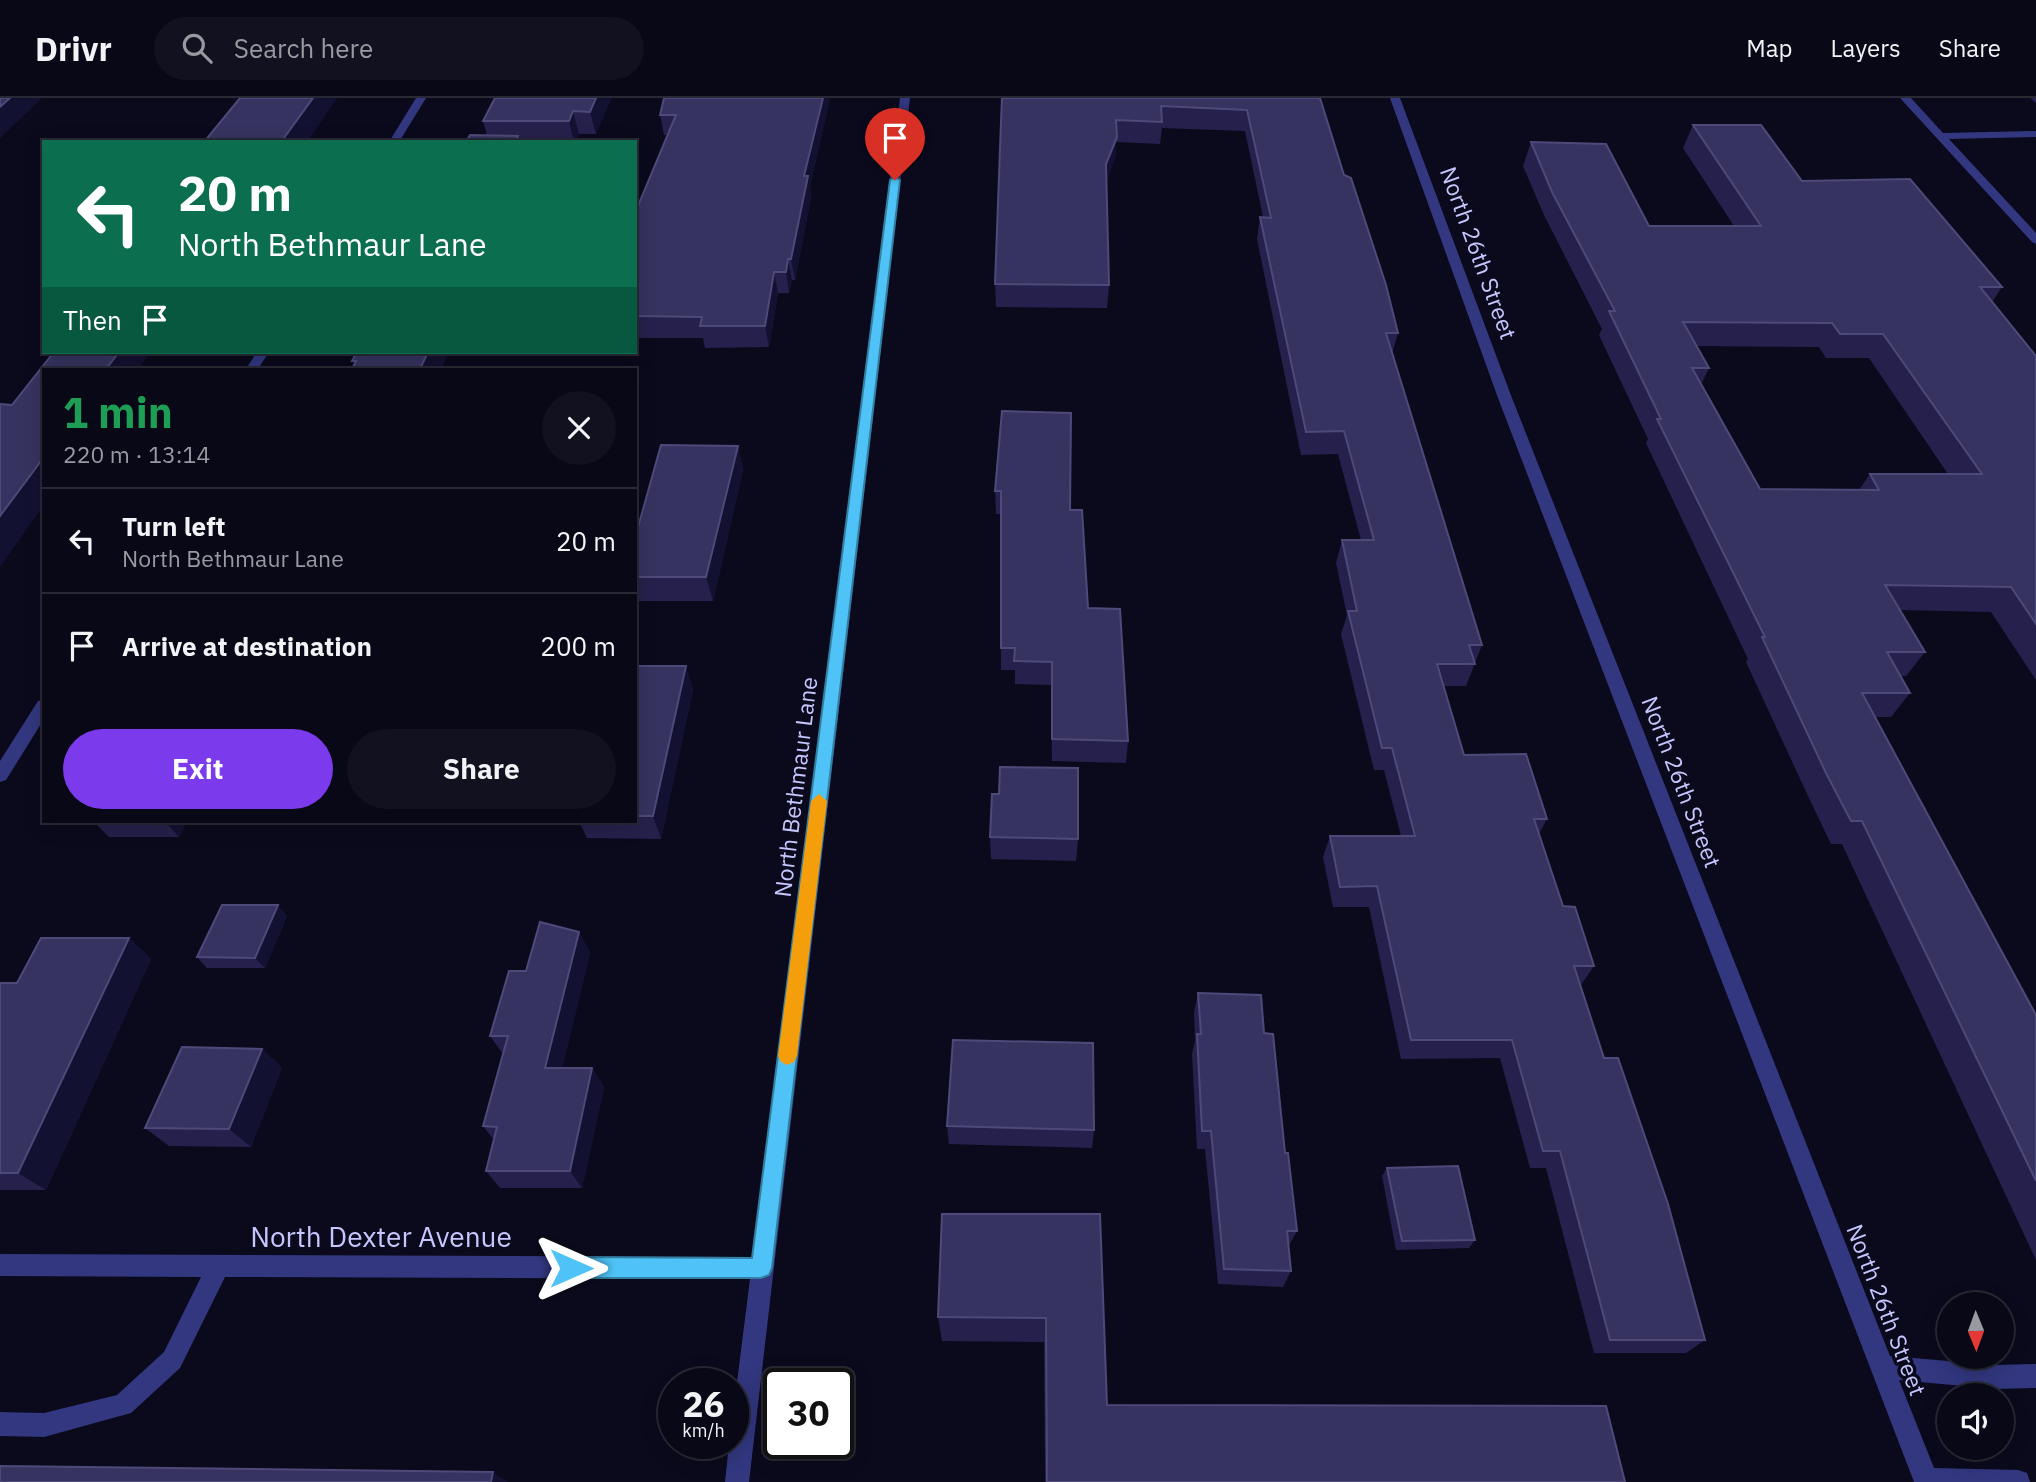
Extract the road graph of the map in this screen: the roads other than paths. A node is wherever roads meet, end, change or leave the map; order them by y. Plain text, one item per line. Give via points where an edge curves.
1 (421, 98) edge
2 (905, 98) edge
3 (1395, 98) edge
4 (1905, 98) edge
5 (2036, 134) edge
6 (1940, 136) junction
7 (395, 140) edge
8 (2036, 240) edge
9 (42, 708) edge
10 (0, 775) edge
11 (0, 1265) edge
12 (218, 1267) junction
13 (761, 1268) junction
14 (1882, 1367) junction
15 (2036, 1376) edge
16 (0, 1424) edge
17 (1926, 1481) edge
18 (737, 1482) edge
19 (2018, 1482) edge

1 - 7 street
2 - 13 street, North Bethmaur Lane
3 - 14 street, North 26th Street via 1505,398
4 - 6 street
5 - 6 street
6 - 8 street
9 - 10 street
11 - 12 street, North Dexter Avenue
12 - 13 street, North Dexter Avenue
12 - 16 street via 172,1360 123,1405 44,1425
13 - 18 street, North Bethmaur Lane
14 - 15 street
14 - 17 street, North 26th Street
17 - 19 street

